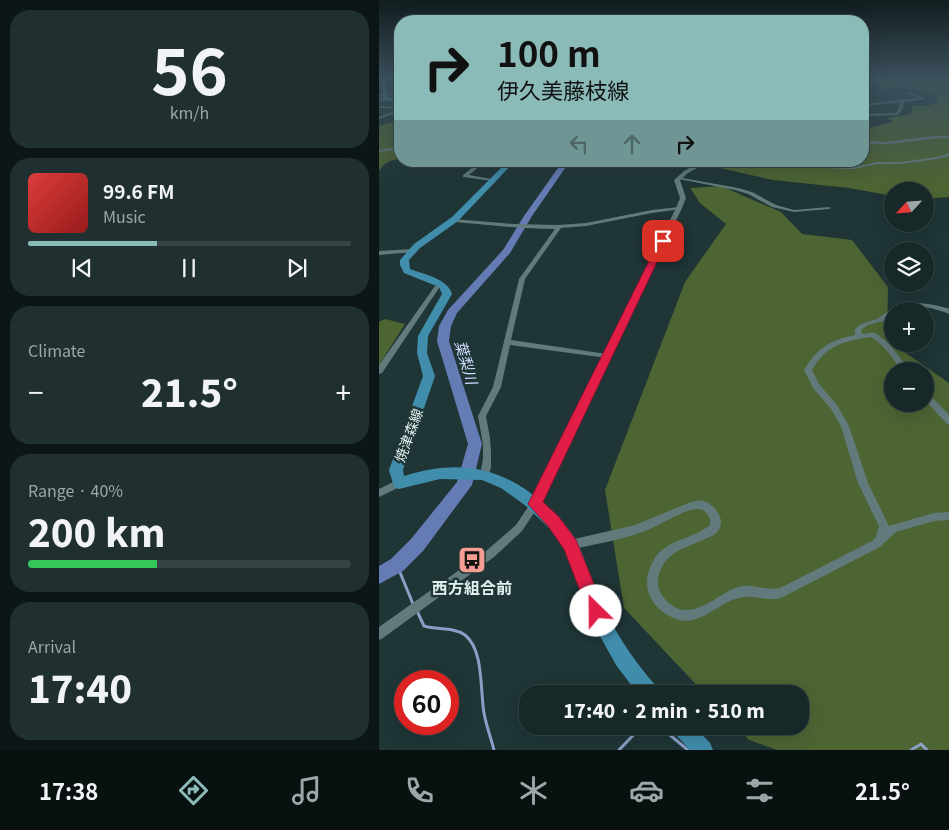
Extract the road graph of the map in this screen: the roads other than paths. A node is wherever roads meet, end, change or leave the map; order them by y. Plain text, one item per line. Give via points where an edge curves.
1 (379, 114) edge
2 (897, 114) edge
3 (387, 115) joint
4 (869, 115) edge
5 (379, 118) edge
6 (949, 137) edge
7 (869, 143) edge
8 (394, 149) edge
9 (379, 151) edge
10 (949, 154) edge
11 (869, 164) edge
12 (476, 167) edge
13 (506, 167) edge
14 (696, 167) edge
15 (823, 167) edge
16 (853, 167) edge
17 (679, 178) junction
18 (491, 180) junction
19 (679, 208) junction
20 (829, 208) dead end
21 (455, 220) junction
22 (559, 227) junction
23 (411, 251) junction
24 (379, 253) edge
25 (442, 285) junction
26 (949, 312) edge
27 (859, 336) junction
28 (507, 342) junction
29 (607, 356) junction
30 (900, 362) edge
31 (379, 371) edge
32 (934, 406) edge
33 (949, 422) edge
34 (482, 474) junction
35 (399, 483) junction
36 (379, 493) edge
37 (535, 504) junction
38 (949, 516) edge
39 (880, 539) junction
40 (570, 545) junction
41 (379, 634) edge
42 (643, 685) edge
43 (689, 735) edge
44 (703, 750) edge

1 - 3 street
2 - 4 street
3 - 5 street
6 - 7 street
8 - 9 street
10 - 11 street via 901,163
12 - 18 street via 465,176
13 - 18 main road
14 - 17 main road
15 - 16 street
17 - 19 main road via 683,198
17 - 20 street via 736,189 774,206 795,211
18 - 21 main road
19 - 22 street
19 - 29 main road
21 - 22 street
21 - 23 main road
22 - 28 street via 522,279
23 - 24 street
23 - 25 main road via 404,261 407,271
25 - 31 street via 437,287
25 - 35 main road, 焼津森線 via 447,294 423,336 429,376 396,470
26 - 27 street via 935,306 912,304 863,324 858,329
27 - 30 street via 877,336
27 - 39 street via 829,345 808,370 845,426 863,483 884,526
28 - 29 street
28 - 34 street via 497,387 482,416 488,439 488,457
29 - 37 main road
32 - 33 street
34 - 35 main road, 焼津森線 via 420,475
34 - 37 main road, 焼津森線
35 - 36 street
37 - 40 main road, 焼津森線
37 - 41 street via 519,528 490,554
38 - 39 street via 893,528
39 - 40 street via 781,593 773,596 739,592 700,613 687,614 665,607 656,597 653,573 657,560 665,553 711,532 716,526 716,519 705,506 689,507 642,527
40 - 42 main road, 焼津森線 via 604,628
43 - 44 main road

